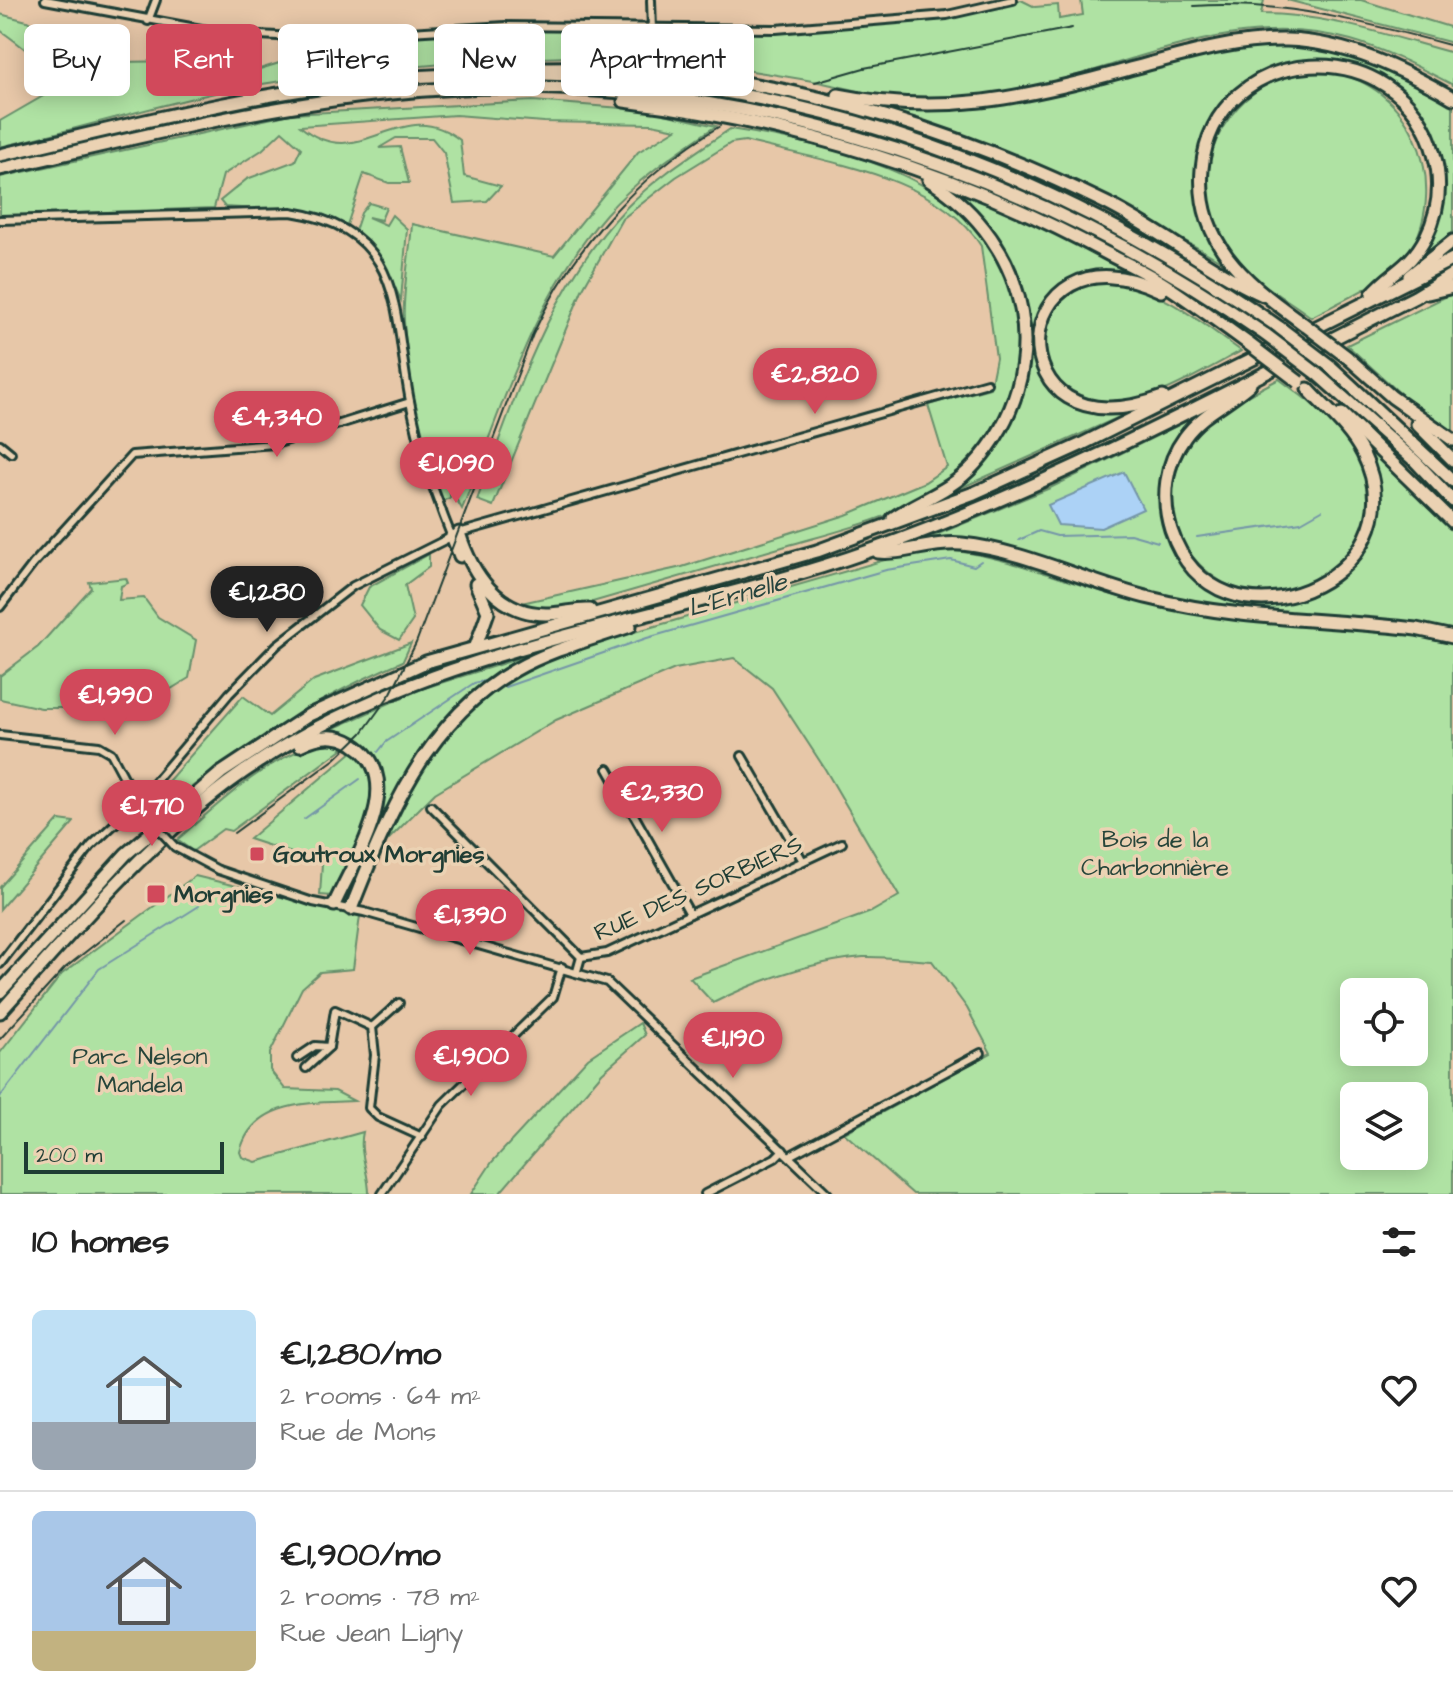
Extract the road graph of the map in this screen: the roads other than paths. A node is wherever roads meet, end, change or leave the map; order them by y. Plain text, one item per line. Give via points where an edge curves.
1 (45, 0) edge
2 (156, 0) edge
3 (651, 0) edge
4 (1013, 0) edge
5 (148, 21) junction
6 (652, 24) edge
7 (561, 26) edge
8 (754, 28) edge
9 (545, 68) edge
10 (545, 76) edge
11 (434, 77) edge
12 (1434, 87) junction
13 (782, 88) junction
14 (553, 89) junction
15 (1453, 91) edge
16 (1453, 98) edge
17 (0, 155) edge
18 (0, 169) edge
19 (911, 169) junction
20 (0, 220) edge
21 (1453, 241) edge
22 (1453, 259) edge
23 (1453, 274) edge
24 (1453, 285) edge
25 (1396, 286) junction
26 (1263, 295) junction
27 (1415, 297) junction
28 (1364, 303) junction
29 (1191, 304) junction
30 (1261, 374) junction
31 (987, 383) dead end
32 (1304, 385) junction
33 (1191, 390) junction
34 (1392, 397) junction
35 (410, 402) junction
36 (1453, 440) edge
37 (0, 444) edge
38 (11, 453) dead end
39 (1453, 460) edge
40 (1453, 481) edge
41 (1453, 501) edge
42 (1453, 522) edge
43 (874, 531) junction
44 (456, 534) junction
45 (869, 551) junction
46 (0, 607) edge
47 (603, 611) junction
48 (664, 611) junction
49 (1453, 637) edge
50 (476, 646) junction
51 (0, 735) edge
52 (273, 753) junction
53 (742, 756) dead end
54 (608, 769) dead end
55 (138, 802) junction
56 (431, 806) dead end
57 (842, 843) dead end
58 (803, 861) junction
59 (334, 905) junction
60 (351, 909) junction
61 (690, 914) junction
62 (581, 957) junction
63 (0, 964) edge
64 (562, 967) junction
65 (577, 971) junction
66 (0, 992) edge
67 (399, 1003) dead end
68 (0, 1012) edge
69 (372, 1027) junction
70 (329, 1047) junction
71 (981, 1053) dead end
72 (297, 1058) dead end
73 (306, 1068) dead end
74 (422, 1137) junction
75 (783, 1150) junction
76 (789, 1156) junction
77 (382, 1194) edge
78 (705, 1194) edge
79 (828, 1194) edge

1 - 5 street
2 - 5 street
3 - 6 street
4 - 8 street via 947,15
5 - 7 street via 287,37
9 - 13 highway via 605,67
10 - 40 highway, bridge via 718,92 847,119 977,161 1161,249 1280,328 1330,366
11 - 17 highway via 283,93
12 - 13 highway via 1358,52 1288,40 1204,49 973,105 881,103
12 - 15 highway
12 - 16 highway
13 - 26 highway via 920,126 1045,175 1122,212
14 - 18 highway via 448,89 315,102
14 - 19 highway via 745,122
14 - 41 highway, bridge via 663,97 845,133 949,166 1095,229 1266,335 1316,373
19 - 29 highway via 1030,214 1169,287
19 - 43 highway via 964,204 1006,260 1024,328 1022,369 1000,431 975,464 940,494
20 - 35 street via 291,212 339,226 365,245 388,276 398,309
21 - 25 highway
22 - 25 highway
23 - 27 highway
24 - 27 highway
25 - 28 highway
26 - 28 highway via 1225,257 1209,229 1201,188 1211,132 1240,94 1263,78 1286,69 1330,66 1371,76 1402,98 1424,126 1437,163 1438,200 1426,237 1413,259
26 - 34 highway, bridge
27 - 30 highway
28 - 33 highway
29 - 32 highway, bridge
29 - 33 highway via 1121,276 1082,279 1054,297 1040,324 1038,342 1039,358 1056,388 1086,407 1122,410
30 - 32 highway via 1187,434 1165,486 1169,523 1183,555 1205,578 1239,596 1276,600 1313,590 1346,565 1370,520 1371,486 1362,453 1347,429
30 - 45 highway via 1035,484
31 - 44 street
32 - 42 highway via 1362,431
33 - 43 highway via 974,493
34 - 36 highway
34 - 39 highway
35 - 44 street via 432,484
35 - 46 street via 275,444 132,455
37 - 38 street
43 - 47 highway
44 - 47 highway via 484,585 510,605 542,614
44 - 50 highway via 488,612
44 - 55 street via 353,586 309,617 229,694
45 - 48 highway
45 - 49 highway via 962,544 1186,606
47 - 50 highway
48 - 52 highway via 431,678 366,704
48 - 60 highway via 537,660 468,703 414,770
50 - 66 highway via 360,689 309,715 221,773 126,854
51 - 55 street via 99,746 111,753
52 - 59 highway via 316,738 342,738 361,748 379,774 377,807
52 - 68 highway via 197,809 136,864
53 - 58 street
54 - 61 street
55 - 59 street, bridge via 175,847 218,870
55 - 63 street via 91,846
56 - 62 street
57 - 58 street, RUE DES SORBIERS
58 - 61 street, RUE DES SORBIERS
59 - 60 street
60 - 64 street
61 - 62 street, RUE DES SORBIERS via 607,953
62 - 65 street, RUE DES SORBIERS
64 - 65 street
64 - 74 street via 553,997 442,1105
65 - 75 street via 617,989
67 - 69 street
69 - 70 street via 335,1010
69 - 74 street via 375,1055 369,1108
70 - 72 street via 315,1046
70 - 73 street
71 - 76 street
74 - 77 street
75 - 76 street
75 - 78 street
76 - 79 street

